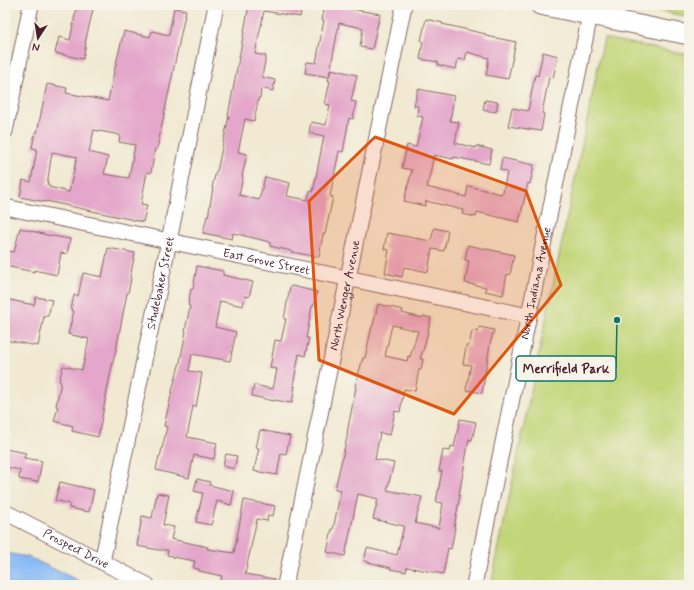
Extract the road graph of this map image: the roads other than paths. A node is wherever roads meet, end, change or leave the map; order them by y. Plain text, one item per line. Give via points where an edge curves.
1 (31, 5) edge
2 (216, 5) edge
3 (404, 5) edge
4 (540, 5) edge
5 (591, 10) edge
6 (689, 35) edge
7 (5, 131) edge
8 (5, 207) edge
9 (169, 241) junction
10 (348, 278) junction
11 (528, 316) junction
12 (5, 512) edge
13 (102, 562) junction
14 (147, 585) edge
15 (284, 585) edge
16 (474, 585) edge

1 - 7 street
2 - 9 street, Studebaker Street
3 - 10 street, North Wenger Avenue
4 - 5 street
5 - 6 street
5 - 11 street, North Indiana Avenue
8 - 9 street, East Grove Street
9 - 10 street, East Grove Street
9 - 13 street, Studebaker Street
10 - 11 street, East Grove Street
10 - 15 street, North Wenger Avenue
11 - 16 street, North Indiana Avenue
12 - 13 street, Prospect Drive
13 - 14 street, Prospect Drive

